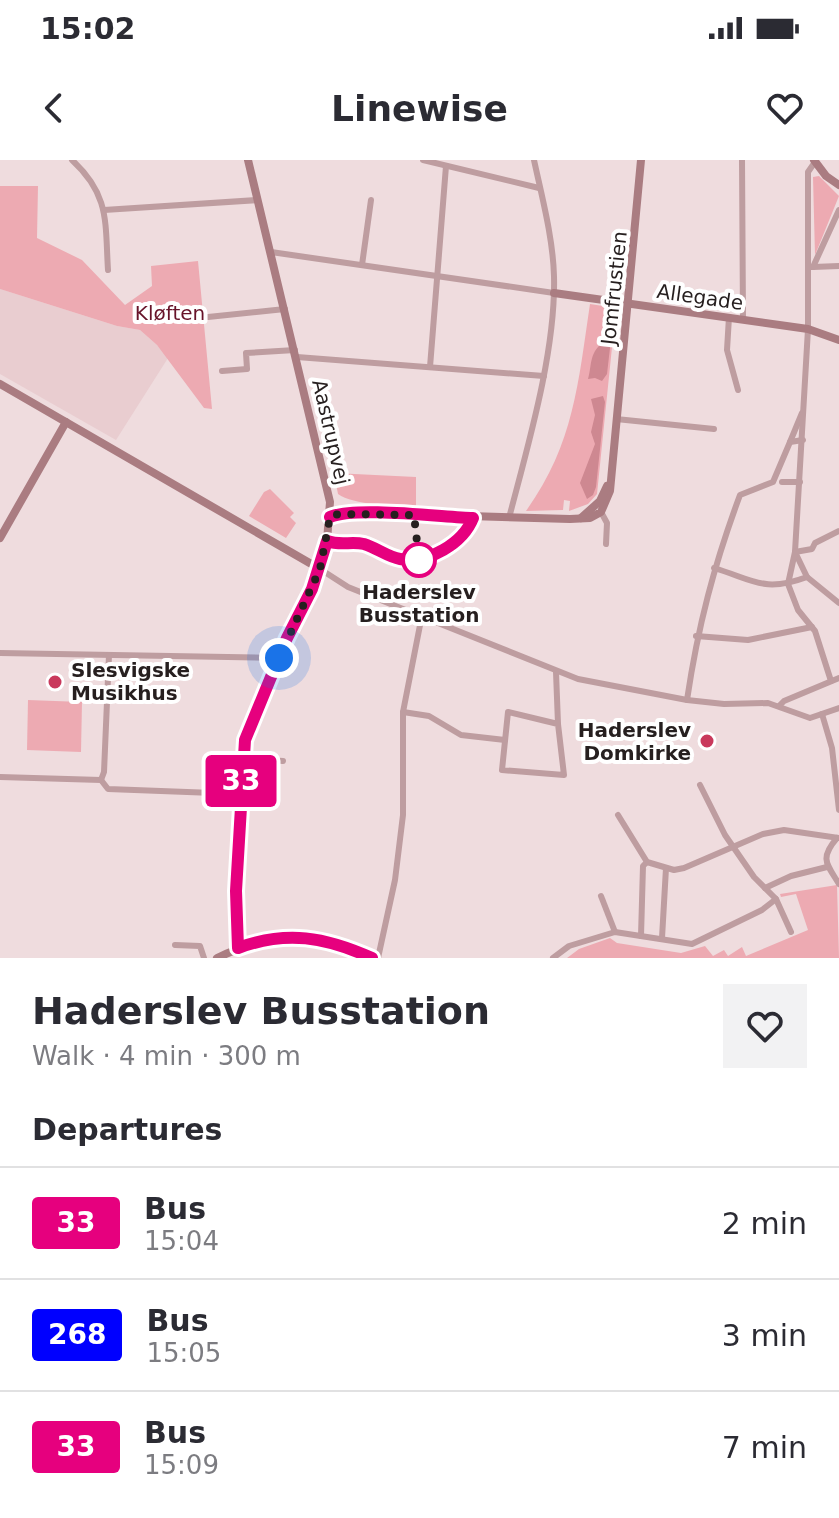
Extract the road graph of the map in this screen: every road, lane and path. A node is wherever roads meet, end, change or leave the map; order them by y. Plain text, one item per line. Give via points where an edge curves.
1 (72, 160) edge
2 (248, 160) edge
3 (423, 160) edge
4 (534, 160) edge
5 (641, 160) edge
6 (742, 160) edge
7 (815, 161) edge
8 (446, 166) junction
9 (839, 185) edge
10 (539, 188) junction
11 (258, 200) junction
12 (371, 200) dead end
13 (104, 210) junction
14 (839, 210) edge
15 (271, 252) junction
16 (362, 265) junction
17 (839, 266) edge
18 (810, 267) junction
19 (108, 270) dead end
20 (437, 276) junction
21 (554, 293) junction
22 (628, 303) junction
23 (285, 309) junction
24 (208, 317) dead end
25 (729, 317) junction
26 (743, 320) junction
27 (808, 329) junction
28 (839, 340) edge
29 (296, 353) junction
30 (430, 367) junction
31 (222, 371) dead end
32 (544, 376) junction
33 (0, 384) edge
34 (738, 390) dead end
35 (804, 406) junction
36 (616, 419) junction
37 (66, 422) junction
38 (714, 429) dead end
39 (803, 440) junction
40 (790, 442) junction
41 (609, 480) junction
42 (782, 482) dead end
43 (800, 482) junction
44 (601, 512) junction
45 (330, 517) junction
46 (509, 518) junction
47 (580, 519) junction
48 (839, 531) edge
49 (0, 538) edge
50 (606, 544) dead end
51 (795, 552) junction
52 (714, 568) junction
53 (320, 569) junction
54 (807, 577) junction
55 (788, 584) junction
56 (839, 603) edge
57 (422, 615) junction
58 (812, 627) junction
59 (696, 636) junction
60 (0, 653) edge
61 (109, 655) junction
62 (279, 658) junction
63 (556, 672) junction
64 (839, 678) edge
65 (831, 681) junction
66 (687, 700) junction
67 (779, 706) junction
68 (839, 708) edge
69 (403, 712) junction
70 (822, 714) junction
71 (558, 724) junction
72 (505, 740) junction
73 (242, 758) junction
74 (283, 761) dead end
75 (0, 777) edge
76 (101, 780) junction
77 (700, 785) dead end
78 (240, 794) junction
79 (839, 810) edge
80 (618, 815) dead end
81 (839, 837) edge
82 (733, 848) junction
83 (647, 862) junction
84 (827, 867) junction
85 (666, 868) junction
86 (839, 884) edge
87 (765, 888) junction
88 (601, 896) dead end
89 (776, 899) junction
90 (615, 932) junction
91 (791, 932) dead end
92 (641, 936) junction
93 (662, 938) junction
94 (175, 945) dead end
95 (238, 948) junction
96 (204, 958) edge
97 (217, 958) edge
98 (240, 958) edge
99 (372, 958) edge
100 (378, 958) edge
101 (553, 958) edge

1 - 13 street via 100,194
2 - 11 street, Aastrupvej
3 - 8 street
4 - 10 street
5 - 22 street, Jomfrustien
6 - 26 street
7 - 9 street
7 - 18 street via 808,172
8 - 10 street
8 - 20 street
10 - 21 street
11 - 13 street
11 - 15 street, Aastrupvej
12 - 16 street
13 - 19 street
14 - 18 street
15 - 16 street
15 - 23 street, Aastrupvej
16 - 20 street
17 - 18 street
18 - 27 street
20 - 21 street
20 - 30 street
21 - 22 street, Allegade
21 - 32 street
22 - 25 street, Allegade
22 - 36 street, Jomfrustien
23 - 24 street
23 - 29 street, Aastrupvej
25 - 26 street, Allegade
25 - 34 street via 727,350
26 - 27 street, Allegade
27 - 28 street, Allegade
27 - 35 street
29 - 30 street
29 - 31 street via 246,353 247,369
29 - 45 street, Aastrupvej via 326,478
30 - 32 street
32 - 46 street
33 - 37 street
35 - 39 street
35 - 40 street
36 - 38 street
36 - 41 street, Jomfrustien
37 - 49 street
37 - 53 street
39 - 40 street
39 - 43 street
40 - 52 street via 773,482 740,495
41 - 44 street, Jomfrustien via 609,498
41 - 47 street, Jomfrustien via 600,501
42 - 43 street
43 - 51 street
44 - 47 street
44 - 50 street via 607,523
45 - 46 street via 370,513
45 - 53 street, Aastrupvej
46 - 47 street
48 - 51 street via 812,549
51 - 54 street
51 - 55 street
52 - 55 street via 755,583
52 - 59 street
53 - 57 street via 348,587
53 - 62 street, Aastrupvej
54 - 55 street
54 - 56 street
55 - 58 street
57 - 63 street
57 - 69 street
58 - 59 street via 748,640
58 - 65 street
59 - 66 street
60 - 61 street
61 - 62 street
61 - 76 street
62 - 73 street, Aastrupvej via 250,724
63 - 66 street
63 - 71 street
64 - 65 street
65 - 67 street
66 - 67 street
67 - 70 street via 810,718
68 - 70 street
69 - 72 street via 429,716 461,735
69 - 100 street via 403,815
70 - 79 street
71 - 72 street via 508,712
71 - 72 street via 564,775 502,770
73 - 74 street
73 - 78 street, Aastrupvej
75 - 76 street
76 - 78 street via 108,789
77 - 82 street
78 - 95 street, Aastrupvej
80 - 83 street
81 - 82 street via 784,830
81 - 84 street via 828,851
82 - 85 street via 684,868
82 - 87 street
83 - 85 street
83 - 92 street
84 - 86 street
84 - 87 street
85 - 93 street
87 - 89 street
88 - 90 street
89 - 91 street
89 - 93 street via 692,944
90 - 92 street
90 - 101 street via 569,946
92 - 93 street
94 - 96 street via 200,946
95 - 97 street
95 - 98 street
95 - 99 street via 297,936

